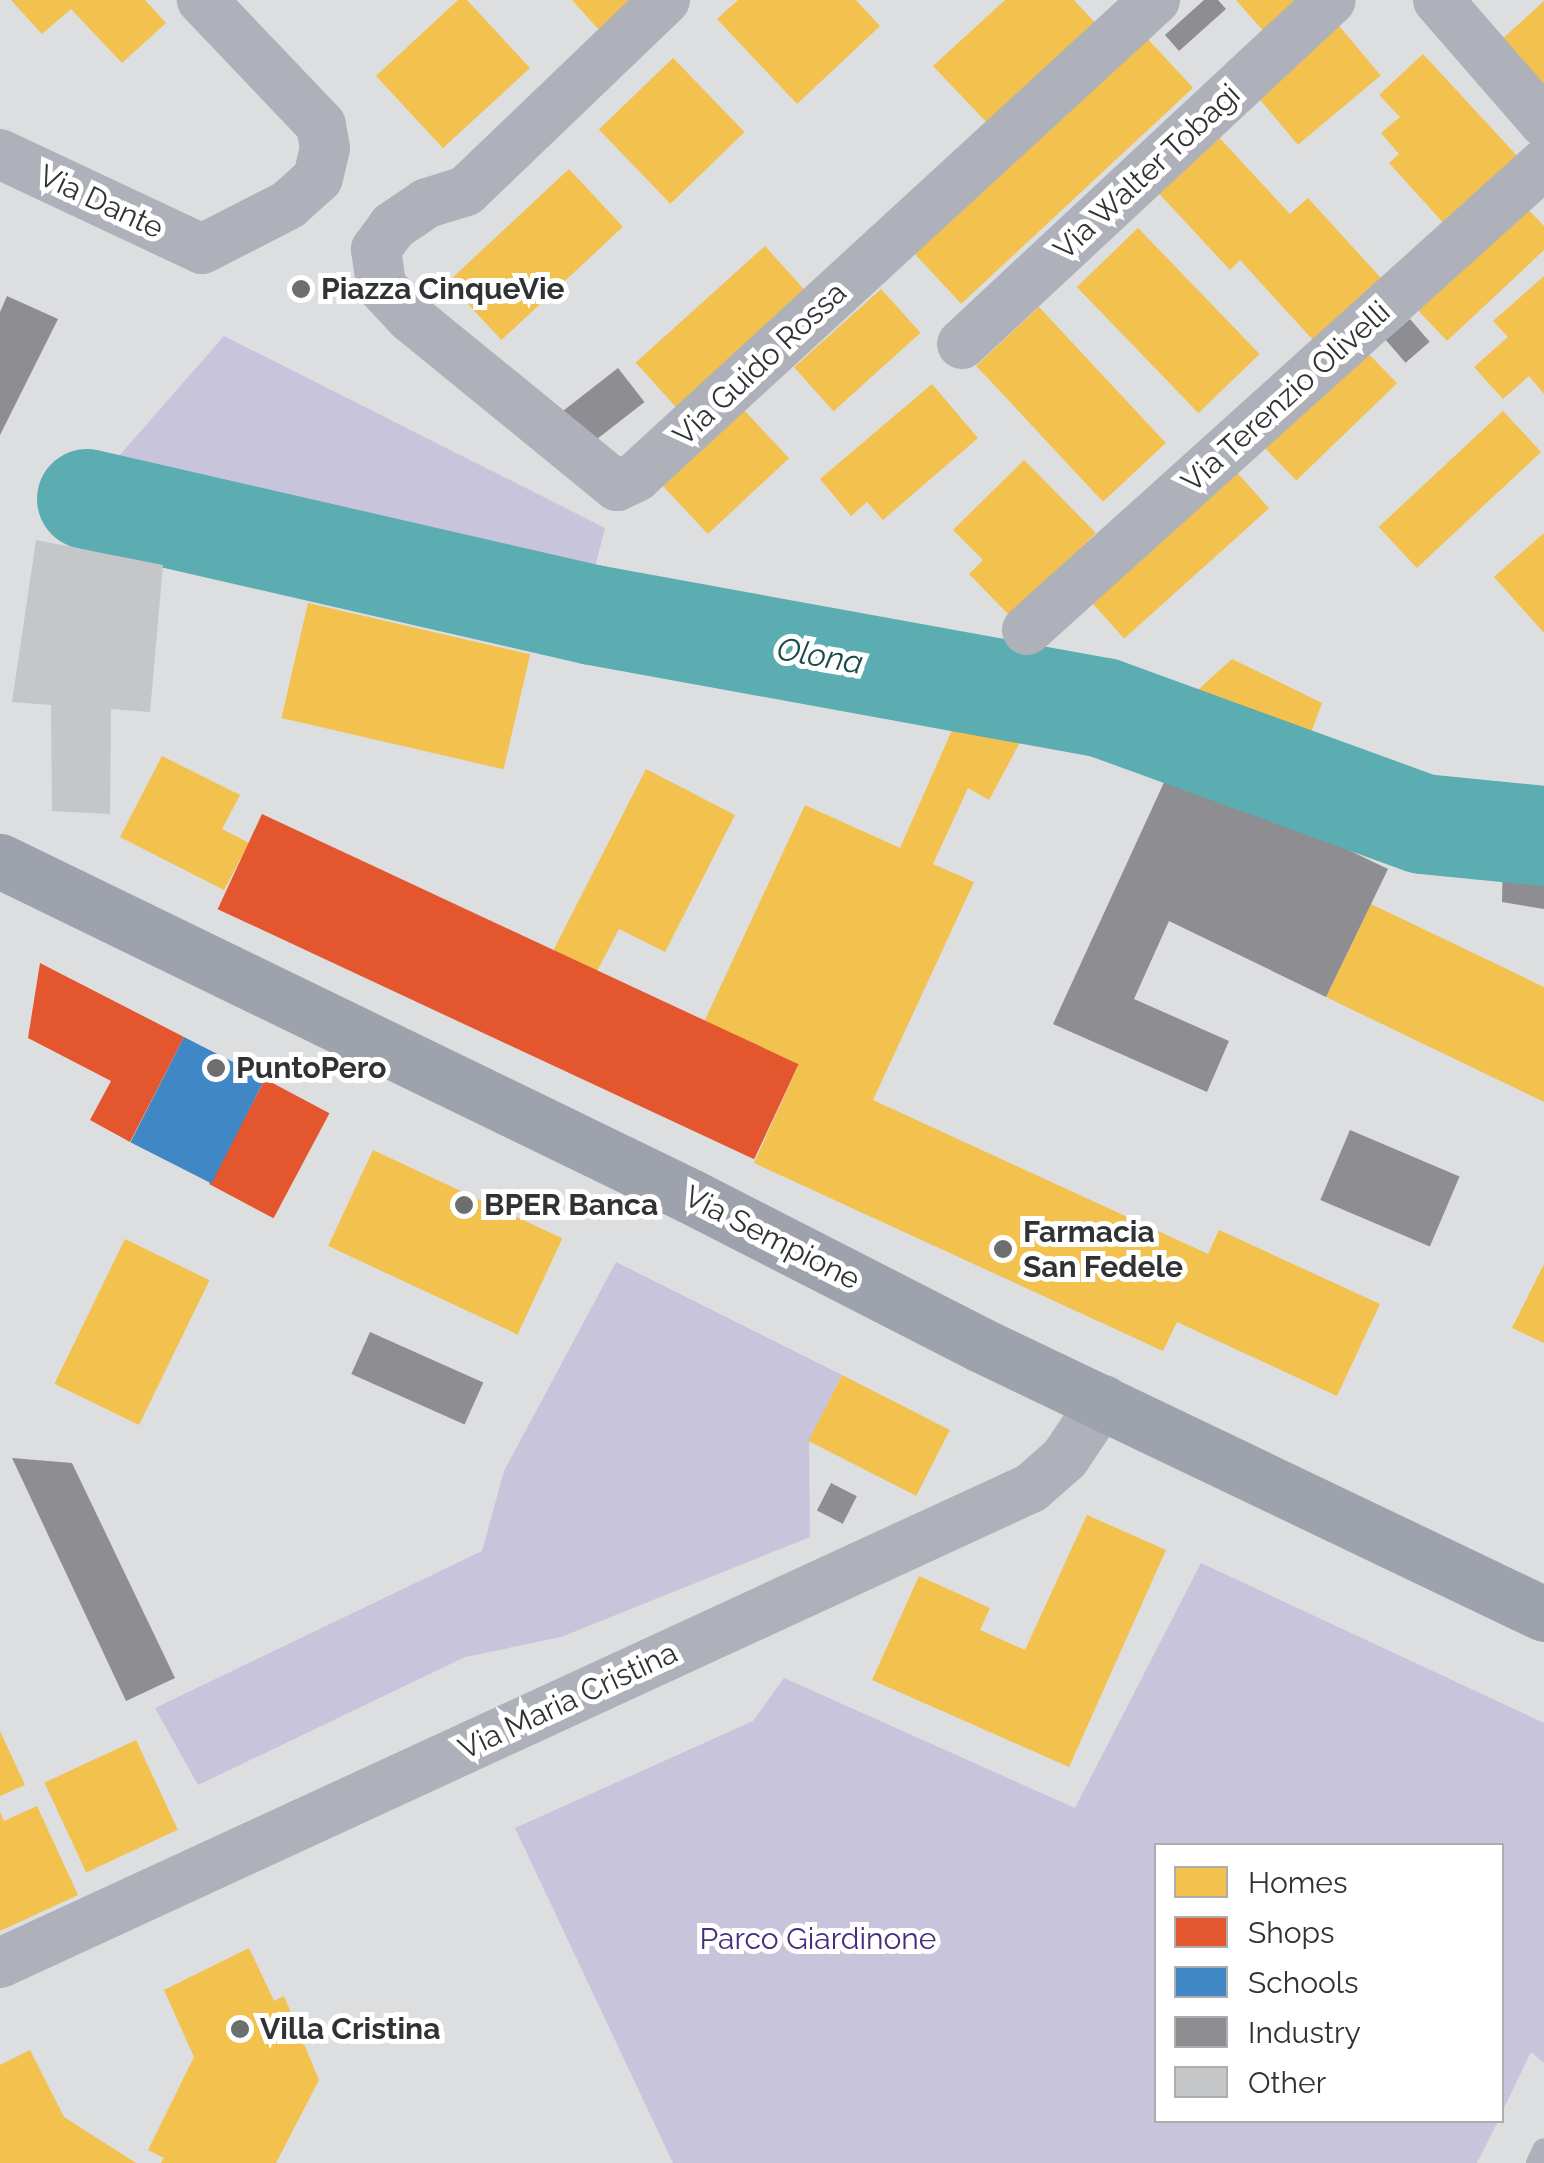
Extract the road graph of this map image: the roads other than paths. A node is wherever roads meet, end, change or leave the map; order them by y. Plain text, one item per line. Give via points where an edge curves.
1 (202, 0) edge
2 (665, 0) edge
3 (1155, 0) edge
4 (1331, 0) edge
5 (1438, 0) edge
6 (1544, 122) edge
7 (0, 154) edge
8 (1544, 164) edge
9 (962, 344) dead end
10 (1027, 630) dead end
11 (0, 861) edge
12 (1104, 1400) junction
13 (1544, 1614) edge
14 (0, 1963) edge
15 (1544, 2150) edge
16 (1538, 2163) edge

1 - 7 street, Via Dante via 321,125 325,148 318,178 288,205 202,249
2 - 3 street, Via Guido Rossa via 466,191 427,203 393,226 376,248 381,286 412,318 617,486 636,477
4 - 9 street, Via Walter Tobagi
5 - 6 street
8 - 10 street, Via Terenzio Olivelli
11 - 12 main road, Via Sempione
12 - 13 main road, Via Sempione
12 - 14 street, Via Maria Cristina via 1065,1458 1031,1488
15 - 16 lane

